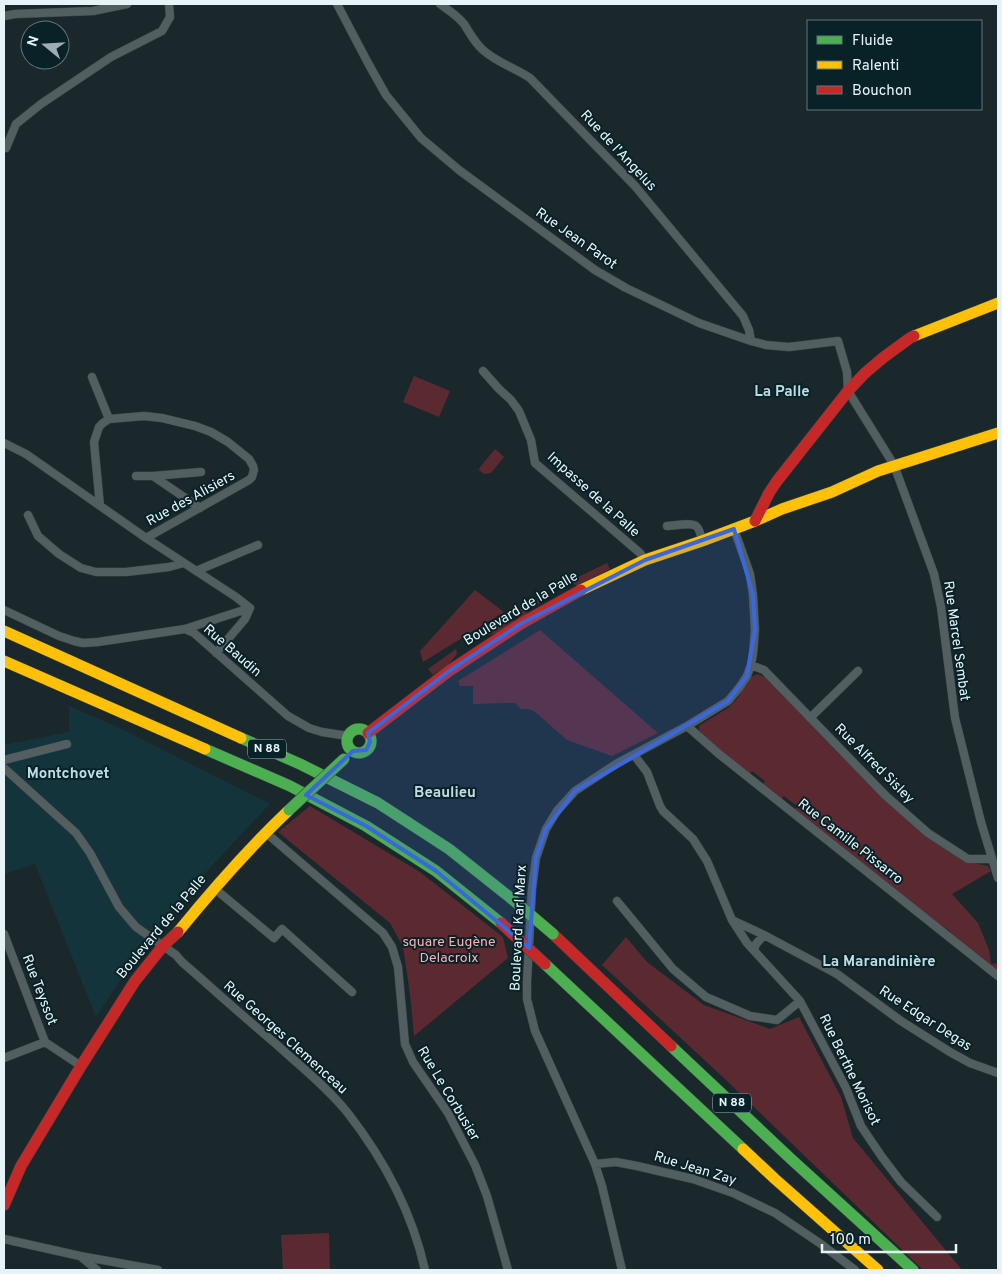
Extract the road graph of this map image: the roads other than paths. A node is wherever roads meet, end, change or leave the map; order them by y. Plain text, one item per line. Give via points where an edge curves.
1 (127, 4) edge
2 (169, 4) edge
3 (337, 4) edge
4 (440, 4) edge
5 (4, 16) edge
6 (6, 148) dead end
7 (998, 303) edge
8 (752, 341) junction
9 (483, 371) dead end
10 (92, 377) dead end
11 (848, 391) junction
12 (109, 419) junction
13 (998, 433) edge
14 (4, 443) edge
15 (894, 465) junction
16 (201, 472) dead end
17 (136, 476) dead end
18 (153, 476) junction
19 (100, 506) junction
20 (200, 508) junction
21 (28, 515) dead end
22 (755, 521) junction
23 (667, 526) dead end
24 (734, 529) junction
25 (146, 538) junction
26 (702, 541) junction
27 (258, 545) dead end
28 (645, 560) junction
29 (184, 563) junction
30 (196, 571) junction
31 (250, 608) junction
32 (4, 610) edge
33 (185, 629) junction
34 (4, 631) edge
35 (216, 652) junction
36 (4, 661) edge
37 (751, 665) junction
38 (858, 671) dead end
39 (810, 718) junction
40 (687, 726) junction
41 (368, 733) junction
42 (348, 736) junction
43 (67, 744) dead end
44 (634, 754) junction
45 (348, 755) junction
46 (4, 760) edge
47 (4, 768) edge
48 (265, 832) junction
49 (992, 859) junction
50 (998, 878) edge
51 (214, 888) junction
52 (617, 902) dead end
53 (732, 920) junction
54 (4, 934) edge
55 (764, 935) junction
56 (6, 946) edge
57 (163, 946) junction
58 (754, 950) junction
59 (998, 976) edge
60 (352, 992) dead end
61 (800, 1001) junction
62 (45, 1042) junction
63 (4, 1058) edge
64 (81, 1066) junction
65 (998, 1073) edge
66 (595, 1164) junction
67 (4, 1205) edge
68 (937, 1217) dead end
69 (4, 1239) edge
70 (80, 1256) junction
71 (97, 1270) edge
72 (158, 1270) edge
73 (425, 1270) edge
74 (508, 1270) edge
75 (622, 1270) edge
76 (855, 1270) edge
77 (878, 1270) edge
78 (913, 1270) edge

1 - 5 street via 93,11
2 - 6 street via 170,17 162,31 111,57 41,104 16,124
3 - 8 street, Rue Jean Parot via 386,95 420,138 459,170 595,270 699,324
4 - 8 street, Rue de l'Angelus via 464,24 482,49 530,78 635,186 743,316
7 - 11 main road via 910,338 884,356
8 - 11 street, Rue Jean Parot via 789,347 838,341 847,372
9 - 28 street, Impasse de la Palle via 519,411 531,440 535,464
10 - 12 street
11 - 15 street, Rue Marcel Sembat
11 - 22 main road via 777,481
12 - 19 street via 99,427 94,442
12 - 20 street, Rue des Alisiers via 144,416 195,426 228,442 249,459 254,470 249,480
13 - 15 main road, Boulevard de la Palle
14 - 19 street via 26,454
15 - 22 main road, Boulevard de la Palle
15 - 49 street, Rue Marcel Sembat via 934,574 941,606 954,718
16 - 18 street
17 - 18 street
18 - 20 street
19 - 25 street
20 - 25 street, Rue des Alisiers
21 - 29 street via 38,536 81,568 104,573 126,572
22 - 24 main road, Boulevard de la Palle
23 - 26 street via 692,524 699,530
24 - 26 main road, Boulevard de la Palle
24 - 37 street, Boulevard Karl Marx via 750,574 755,630
25 - 29 street
26 - 28 main road, Boulevard de la Palle
27 - 30 street
28 - 41 main road, Boulevard de la Palle via 577,592 522,624 449,671
29 - 30 street
30 - 31 street
31 - 33 street
31 - 35 street via 245,619
32 - 33 street, Rue Baudin via 59,636 83,643
33 - 35 street, Rue Baudin
34 - 78 main road, N 88, bridge via 300,764 378,803 449,849 553,934
35 - 42 street, Rue Baudin via 288,716 310,728
36 - 77 main road, N 88, bridge via 290,786 366,826 436,871 502,923 775,1179
37 - 39 street, Rue Alfred Sisley via 764,670
37 - 40 street, Boulevard Karl Marx via 747,676 728,701
38 - 39 street
39 - 49 street, Rue Alfred Sisley via 885,795 928,832 968,859
40 - 44 street, Boulevard Karl Marx
40 - 59 street, Rue Camille Pissarro
41 - 42 main road, Boulevard de la Palle via 355,729
41 - 45 main road, Boulevard de la Palle via 369,747
42 - 45 main road
43 - 46 street
44 - 53 street via 647,772 663,811 693,839 707,861
44 - 66 street, Boulevard Karl Marx via 575,791 556,811 536,858 532,888 527,999 535,1031
45 - 48 main road, Boulevard de la Palle, bridge
47 - 57 street, Rue Georges Clemenceau via 76,833 119,908 136,927
48 - 51 main road, Boulevard de la Palle
48 - 74 street, Rue Le Corbusier via 383,933 392,947 398,967 405,1044 418,1071 448,1113 475,1165
49 - 50 street, Rue Marcel Sembat
51 - 57 main road, Boulevard de la Palle
51 - 60 street via 274,938 282,929
52 - 61 street via 673,969 706,997 750,1016 777,1020
53 - 55 street, Rue Edgar Degas
53 - 58 street, Rue Berthe Morisot
54 - 56 street, Rue Teyssot
55 - 58 street
55 - 65 street, Rue Edgar Degas via 837,974 950,1052
56 - 62 street, Rue Teyssot
57 - 64 main road, Boulevard de la Palle via 135,981
57 - 73 street, Rue Georges Clemenceau via 320,1082 346,1111 392,1181 415,1233
58 - 61 street, Rue Berthe Morisot
61 - 68 street, Rue Berthe Morisot via 846,1088 861,1126 902,1182
62 - 63 street
62 - 64 street, Rue Teyssot
64 - 67 main road, Boulevard de la Palle via 21,1166
66 - 75 street, Boulevard Karl Marx
66 - 76 street, Rue Jean Zay via 616,1162 638,1166 693,1179 733,1193 775,1212
69 - 70 street
70 - 71 street
70 - 72 street

